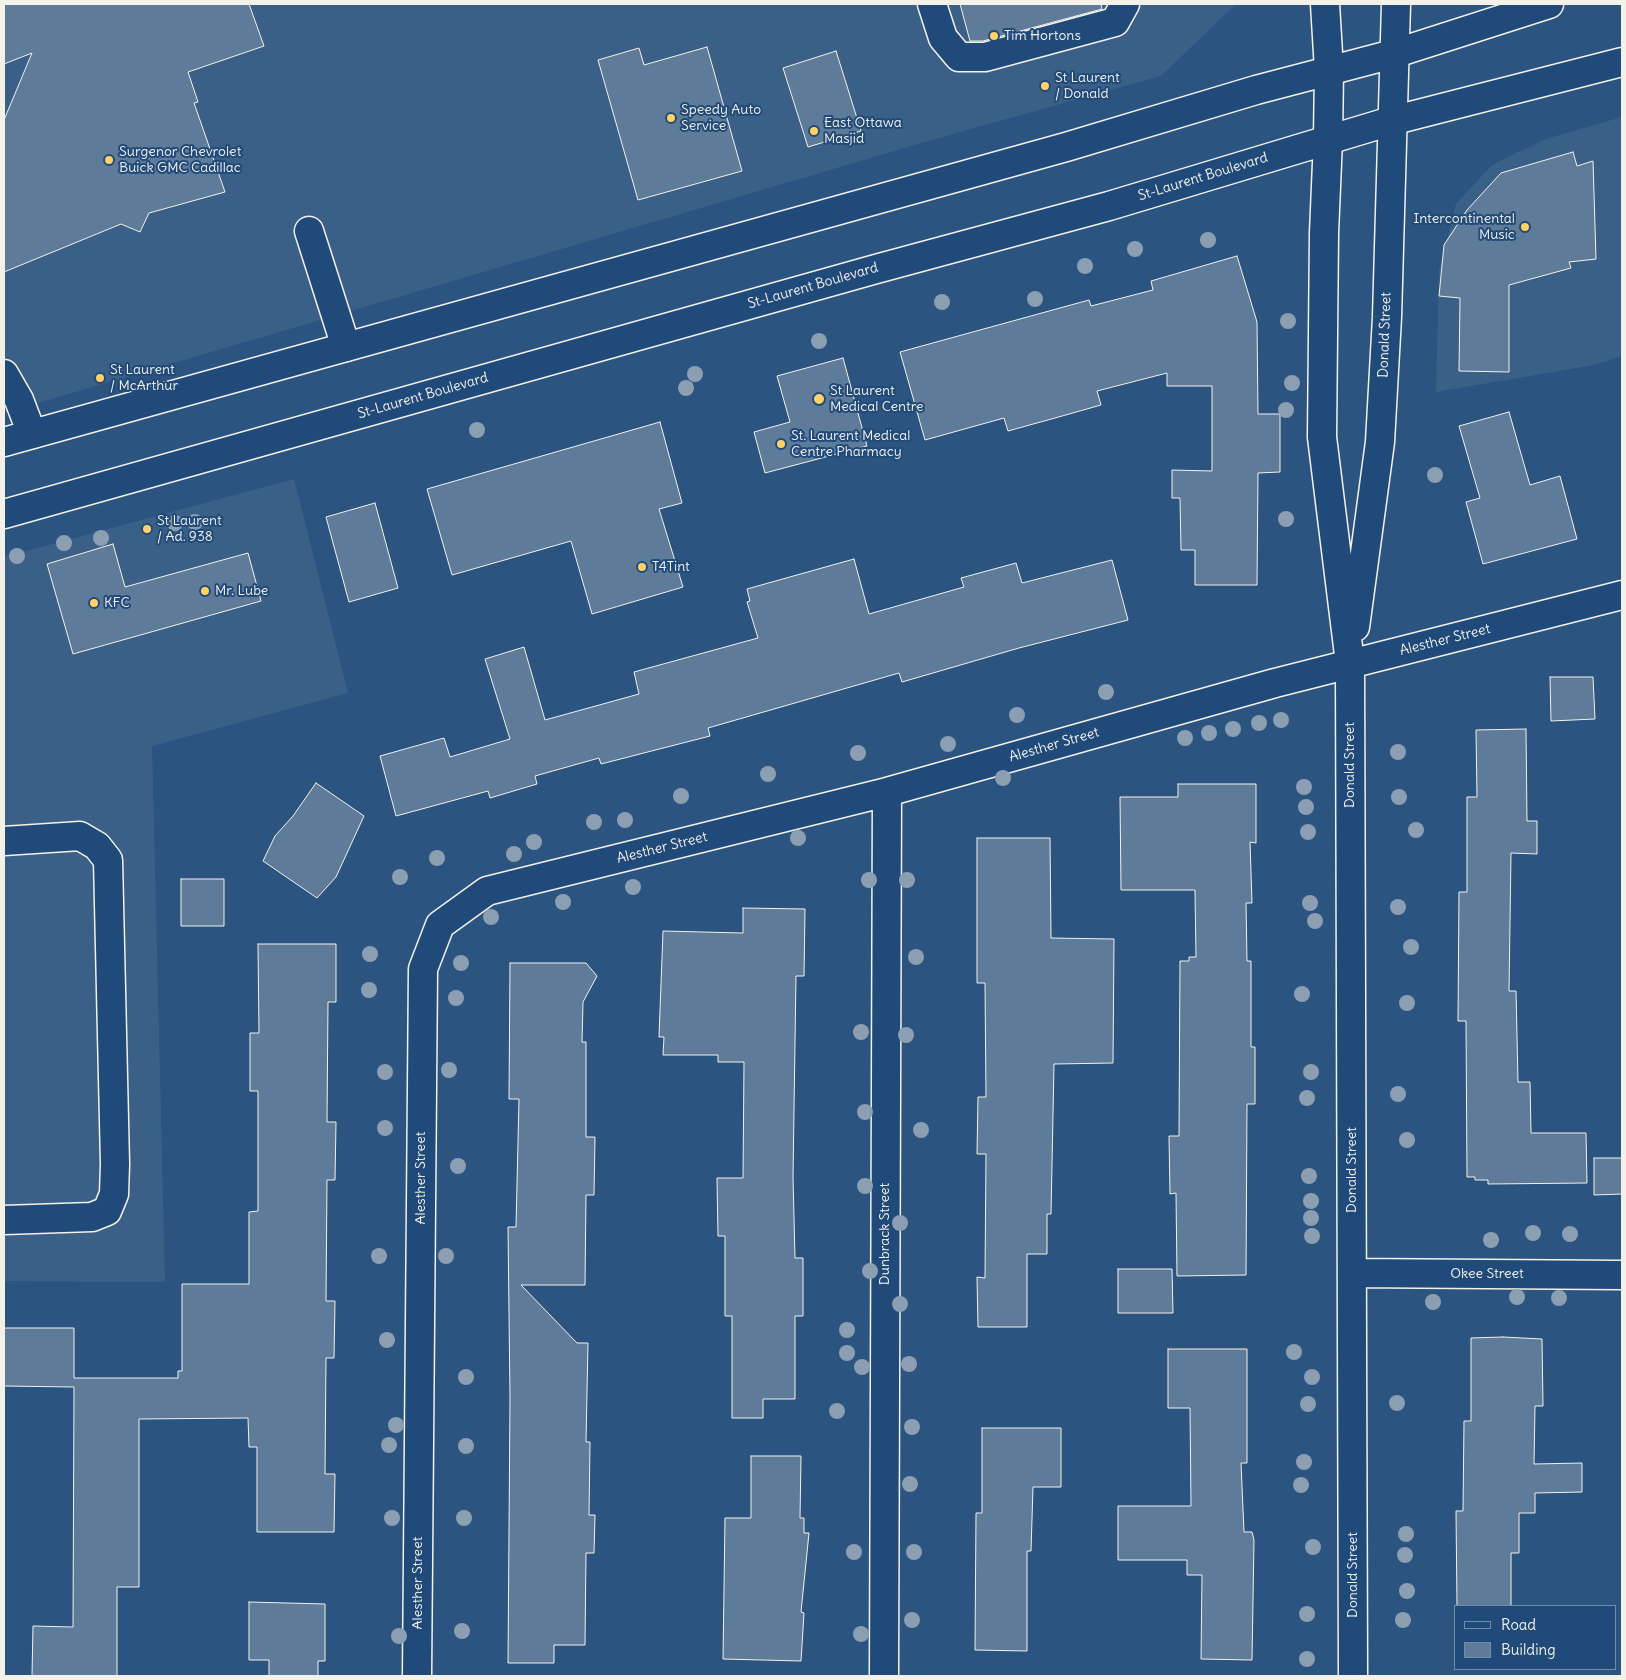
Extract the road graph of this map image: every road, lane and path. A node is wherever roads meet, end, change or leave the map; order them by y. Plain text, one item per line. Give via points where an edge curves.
1 (932, 4) edge
2 (1125, 4) edge
3 (1325, 4) edge
4 (1396, 4) edge
5 (1549, 4) edge
6 (1393, 54) junction
7 (1622, 62) edge
8 (1329, 70) junction
9 (1391, 121) junction
10 (1328, 139) junction
11 (309, 231) dead end
12 (346, 347) junction
13 (4, 374) edge
14 (32, 434) junction
15 (4, 442) edge
16 (4, 514) edge
17 (1622, 596) edge
18 (1350, 663) junction
19 (887, 792) junction
20 (4, 841) edge
21 (4, 1220) edge
22 (1352, 1273) junction
23 (1622, 1275) edge
24 (417, 1676) edge
25 (884, 1676) edge
26 (1353, 1676) edge

1 - 2 street via 943,38 959,57 985,57 1115,22
3 - 8 street, Donald Street
4 - 6 street, Donald Street
5 - 6 street
6 - 8 street
6 - 9 street, Donald Street
7 - 9 street, St-Laurent Boulevard
8 - 10 street, Donald Street
8 - 12 street
9 - 10 street, St-Laurent Boulevard
9 - 18 street, Donald Street via 1387,317 1380,442
10 - 16 street, St-Laurent Boulevard via 1109,206
10 - 18 street, Donald Street via 1322,437
11 - 12 street
12 - 14 street
13 - 14 street via 19,400
14 - 15 street
17 - 18 street, Alesther Street
18 - 19 street, Alesther Street
18 - 22 street, Donald Street
19 - 24 street, Alesther Street via 487,891 440,924 422,969
19 - 25 street, Dunbrack Street
20 - 21 street via 80,836 96,846 108,860 115,1164 114,1194 107,1211 92,1217
22 - 23 street, Okee Street
22 - 26 street, Donald Street

